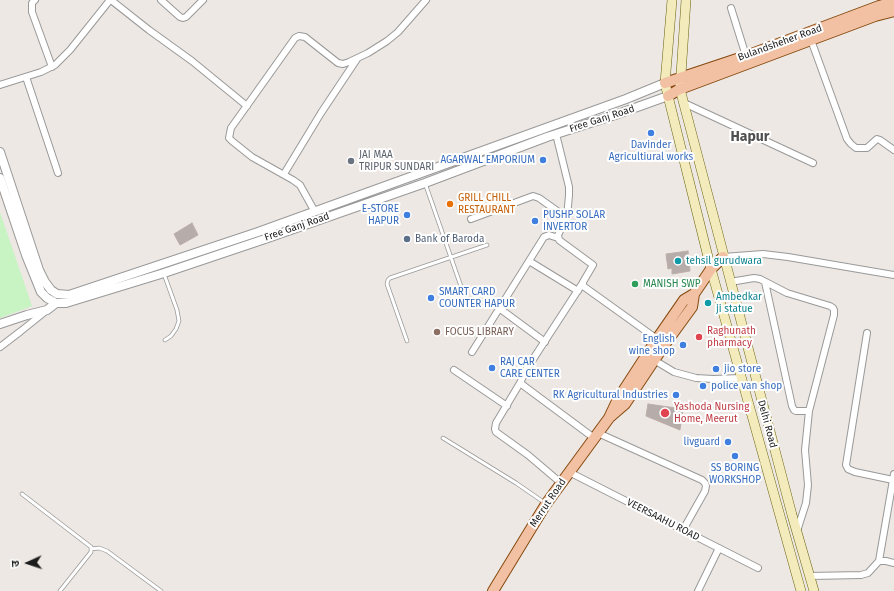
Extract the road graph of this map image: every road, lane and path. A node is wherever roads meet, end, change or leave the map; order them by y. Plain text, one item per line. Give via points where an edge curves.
1 (35, 0) edge
2 (111, 0) edge
3 (161, 0) edge
4 (203, 0) edge
5 (426, 0) edge
6 (672, 0) edge
7 (686, 0) edge
8 (894, 2) edge
9 (880, 3) edge
10 (731, 8) dead end
11 (894, 10) edge
12 (875, 16) junction
13 (810, 40) junction
14 (746, 56) junction
15 (358, 58) junction
16 (52, 67) junction
17 (26, 77) junction
18 (681, 77) junction
19 (665, 83) junction
20 (0, 85) edge
21 (680, 89) junction
22 (668, 96) junction
23 (684, 103) junction
24 (247, 106) junction
25 (556, 134) junction
26 (894, 150) edge
27 (0, 152) edge
28 (813, 163) dead end
29 (58, 173) dead end
30 (284, 174) junction
31 (0, 178) edge
32 (703, 180) junction
33 (425, 183) junction
34 (690, 185) junction
35 (315, 212) junction
36 (567, 218) junction
37 (471, 219) dead end
38 (558, 238) junction
39 (487, 245) dead end
40 (451, 257) junction
41 (723, 257) junction
42 (529, 261) junction
43 (711, 269) junction
44 (164, 273) junction
45 (894, 275) edge
46 (730, 282) junction
47 (765, 282) junction
48 (582, 284) junction
49 (578, 291) junction
50 (694, 294) junction
51 (464, 295) dead end
52 (56, 303) junction
53 (499, 308) junction
54 (47, 310) junction
55 (0, 324) edge
56 (867, 333) dead end
57 (657, 339) junction
58 (165, 340) dead end
59 (407, 341) dead end
60 (545, 342) junction
61 (0, 347) edge
62 (472, 352) dead end
63 (654, 360) junction
64 (454, 370) dead end
65 (742, 378) junction
66 (520, 383) junction
67 (507, 406) junction
68 (809, 411) junction
69 (609, 418) junction
70 (596, 436) junction
71 (443, 438) dead end
72 (569, 472) junction
73 (894, 477) edge
74 (561, 484) junction
75 (22, 494) dead end
76 (546, 504) junction
77 (683, 530) junction
78 (797, 533) junction
79 (800, 543) junction
80 (789, 546) junction
81 (719, 548) junction
82 (91, 549) junction
83 (879, 561) junction
84 (894, 563) edge
85 (758, 568) dead end
86 (810, 576) junction
87 (60, 591) edge
88 (161, 591) edge
89 (493, 591) edge
90 (698, 591) edge
91 (801, 591) edge
92 (814, 591) edge

1 - 16 street via 32,3 32,12
2 - 16 street via 70,50
2 - 24 street
3 - 4 street via 183,18
5 - 15 street via 398,32
6 - 19 main road, Delhi Road
7 - 18 main road
8 - 9 main road, Bulandsheher Road
9 - 12 street
9 - 14 main road, Bulandsheher Road
10 - 14 street
11 - 12 main road
12 - 13 main road
13 - 21 main road
13 - 26 street via 847,139 856,148 867,148 878,139
14 - 18 main road, Bulandsheher Road
15 - 24 street via 343,64 338,63 305,37 299,36 295,38
15 - 30 street
16 - 17 street
17 - 20 street
17 - 29 street
18 - 19 main road, Bulandsheher Road
18 - 21 main road
19 - 22 main road, Delhi Road
19 - 35 street via 626,100
21 - 22 main road
21 - 23 main road, Delhi Road
22 - 25 street, Free Ganj Road
22 - 34 main road, Delhi Road
23 - 28 street
23 - 32 main road, Delhi Road
24 - 30 street via 230,128 229,138 252,157
25 - 33 street, Free Ganj Road
25 - 36 street via 569,186 570,203
27 - 35 street via 39,270 51,290 62,295 82,292
30 - 35 street via 300,185
31 - 52 street via 35,280 41,292
32 - 34 main road
32 - 41 main road, Delhi Road
33 - 40 lane
33 - 44 street, Free Ganj Road
34 - 43 main road, Delhi Road
36 - 37 street via 533,196
36 - 38 street
38 - 42 street via 549,235 544,237
38 - 48 street via 593,265
39 - 40 lane
40 - 51 lane
40 - 59 lane via 388,280 387,284
41 - 43 main road, Merrut Road
41 - 45 street via 763,254
41 - 46 main road, Delhi Road
42 - 49 street
42 - 53 street
43 - 50 main road, Merrut Road
43 - 65 main road, Delhi Road
44 - 52 street, Free Ganj Road via 66,303
44 - 58 lane via 179,321 171,336
46 - 47 street via 754,278
46 - 78 main road, Delhi Road
47 - 68 street via 792,406 796,411
47 - 68 street via 787,293 830,306 834,310
48 - 49 street
48 - 57 street
49 - 60 street
50 - 57 main road, Merrut Road via 684,300
50 - 63 main road, Merrut Road via 692,307
52 - 54 street
53 - 60 street
53 - 62 street
54 - 55 street
54 - 61 street
56 - 73 street via 846,465 855,472
57 - 69 main road, Merrut Road via 618,399
60 - 66 street
63 - 65 street via 674,372 696,378
63 - 69 main road, Merrut Road via 625,404
64 - 67 street
65 - 80 main road, Delhi Road
66 - 67 street
66 - 70 street
67 - 74 street via 496,423 496,432 528,455
68 - 78 street via 805,450 808,485
69 - 70 main road, Merrut Road
70 - 72 main road, Merrut Road
70 - 77 street via 705,483 705,491
71 - 76 lane
72 - 74 main road, Merrut Road
72 - 77 street, VEERSAAHU ROAD
73 - 83 street
74 - 76 main road, Merrut Road
75 - 82 lane via 88,544
76 - 89 main road, Merrut Road
77 - 81 street, VEERSAAHU ROAD
78 - 79 main road, Delhi Road
79 - 80 main road
79 - 86 main road, Delhi Road
80 - 91 main road, Delhi Road
81 - 85 street, VEERSAAHU ROAD
81 - 90 street
82 - 87 lane
82 - 88 lane via 107,551
83 - 84 street
83 - 86 street via 868,573 861,575
86 - 92 main road, Delhi Road

